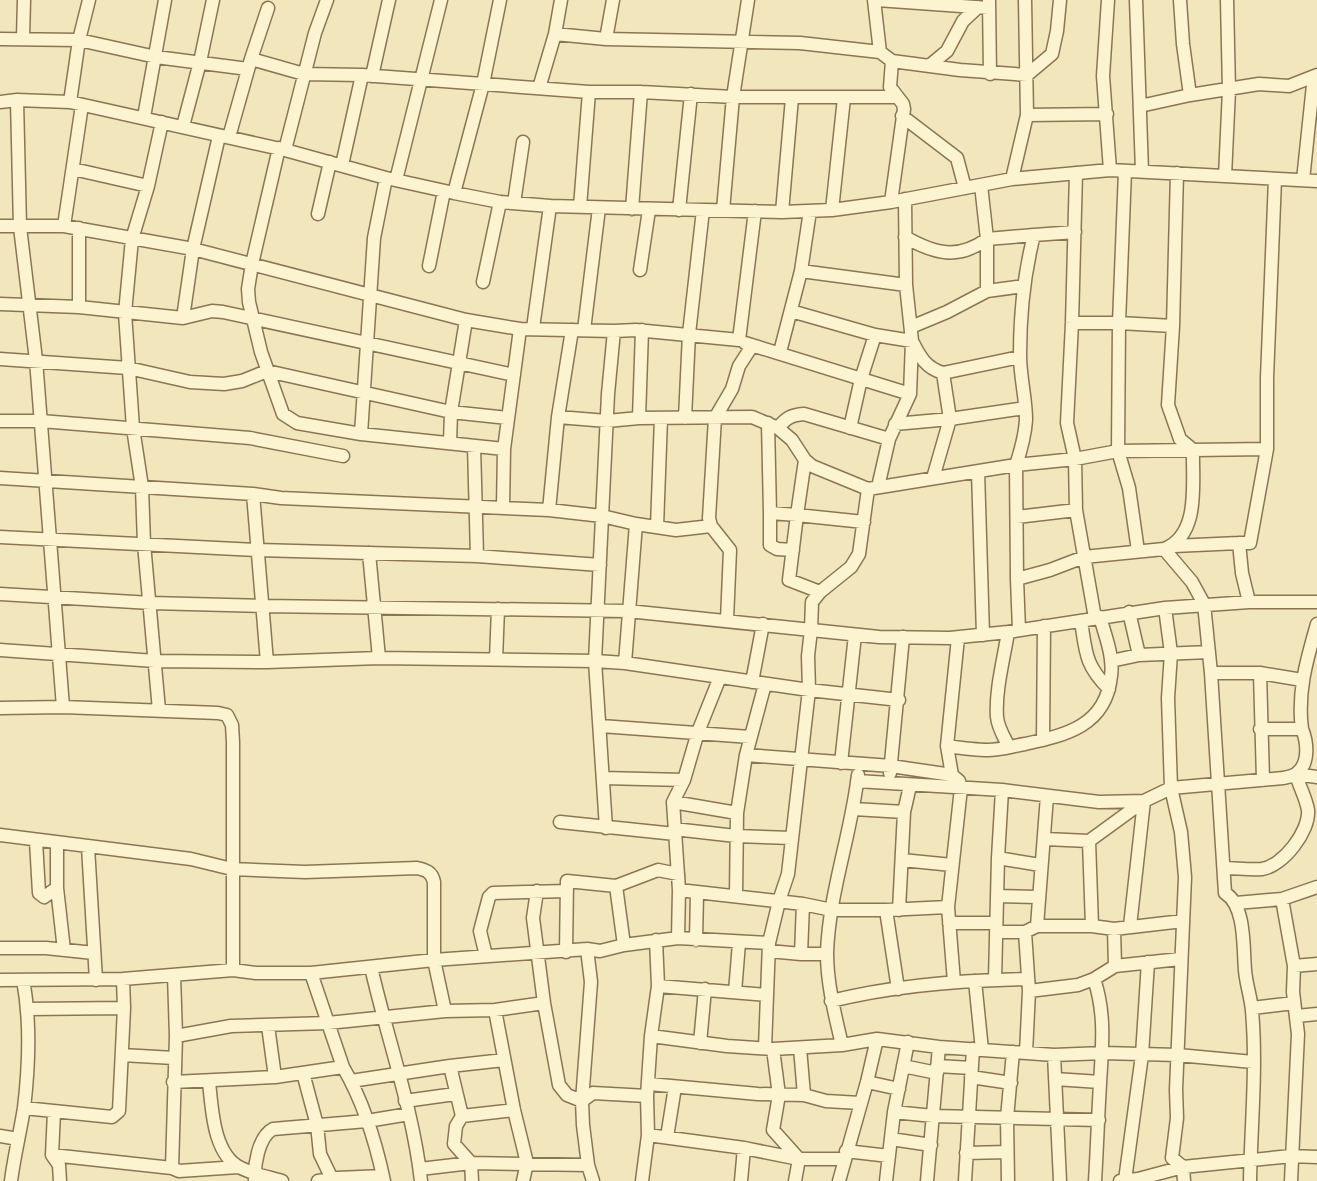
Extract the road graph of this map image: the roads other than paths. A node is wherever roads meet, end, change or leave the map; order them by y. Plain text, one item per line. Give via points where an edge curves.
1 (24, 0) edge
2 (89, 0) edge
3 (165, 0) edge
4 (213, 0) edge
5 (327, 0) edge
6 (389, 0) edge
7 (441, 0) edge
8 (500, 0) edge
9 (561, 0) edge
10 (613, 0) edge
11 (748, 0) edge
12 (876, 0) edge
13 (1025, 0) edge
14 (1060, 0) edge
15 (1108, 0) edge
16 (1136, 0) edge
17 (1180, 0) edge
18 (1227, 0) edge
19 (985, 5) edge
20 (268, 8) dead end
21 (555, 34) junction
22 (24, 38) junction
23 (0, 39) edge
24 (606, 39) junction
25 (79, 40) junction
26 (743, 42) junction
27 (880, 52) junction
28 (156, 57) junction
29 (892, 61) junction
30 (200, 62) junction
31 (250, 64) junction
32 (929, 66) junction
33 (304, 74) junction
34 (990, 74) junction
35 (367, 75) junction
36 (1027, 75) junction
37 (1317, 75) edge
38 (420, 79) junction
39 (483, 84) junction
40 (539, 88) junction
41 (1229, 90) junction
42 (589, 92) junction
43 (642, 92) junction
44 (691, 94) junction
45 (1190, 95) junction
46 (733, 97) junction
47 (897, 97) junction
48 (792, 98) junction
49 (844, 98) junction
50 (17, 100) junction
51 (0, 102) edge
52 (76, 104) junction
53 (1140, 106) junction
54 (1107, 114) junction
55 (1027, 115) junction
56 (902, 116) junction
57 (144, 117) junction
58 (162, 122) junction
59 (183, 126) junction
60 (224, 136) junction
61 (523, 142) dead end
62 (282, 149) junction
63 (336, 164) junction
64 (73, 169) junction
65 (1110, 170) junction
66 (1125, 171) junction
67 (1142, 171) junction
68 (1076, 173) junction
69 (1177, 173) junction
70 (1225, 176) junction
71 (391, 179) junction
72 (1012, 179) junction
73 (1275, 179) junction
74 (1303, 180) junction
75 (1317, 181) edge
76 (981, 185) junction
77 (147, 186) junction
78 (965, 189) junction
79 (449, 192) junction
80 (904, 200) junction
81 (500, 202) junction
82 (891, 202) junction
83 (514, 203) junction
84 (550, 206) junction
85 (580, 207) junction
86 (599, 208) junction
87 (632, 209) junction
88 (649, 210) junction
89 (679, 210) junction
90 (703, 210) junction
91 (723, 210) junction
92 (832, 210) junction
93 (755, 211) junction
94 (810, 211) junction
95 (782, 212) junction
96 (318, 214) dead end
97 (0, 226) edge
98 (64, 226) junction
99 (20, 227) junction
100 (79, 228) junction
101 (1075, 232) junction
102 (1034, 235) junction
103 (905, 237) junction
104 (987, 238) junction
105 (132, 239) junction
106 (193, 249) junction
107 (252, 264) junction
108 (429, 266) dead end
109 (640, 270) dead end
110 (801, 271) junction
111 (483, 282) dead end
112 (906, 285) junction
113 (1024, 286) junction
114 (987, 291) junction
115 (369, 296) junction
116 (0, 304) edge
117 (30, 304) junction
118 (79, 307) junction
119 (790, 311) junction
120 (125, 313) junction
121 (183, 318) junction
122 (252, 320) junction
123 (466, 320) junction
124 (1072, 323) junction
125 (1119, 323) junction
126 (1173, 326) junction
127 (533, 327) junction
128 (910, 327) junction
129 (519, 329) junction
130 (578, 330) junction
131 (642, 330) junction
132 (614, 331) junction
133 (689, 334) junction
134 (875, 335) junction
135 (739, 340) junction
136 (912, 341) junction
137 (367, 345) junction
138 (752, 346) junction
139 (780, 352) junction
140 (1020, 357) junction
141 (0, 359) edge
142 (36, 360) junction
143 (458, 365) junction
144 (128, 368) junction
145 (267, 371) junction
146 (944, 373) junction
147 (514, 375) junction
148 (861, 379) junction
149 (365, 392) junction
150 (910, 394) junction
151 (1025, 408) junction
152 (451, 412) junction
153 (558, 417) junction
154 (507, 418) junction
155 (639, 418) junction
156 (661, 418) junction
157 (685, 418) junction
158 (715, 418) junction
159 (950, 418) junction
160 (0, 421) edge
161 (41, 421) junction
162 (607, 421) junction
163 (896, 424) junction
164 (773, 426) junction
165 (133, 428) junction
166 (850, 428) junction
167 (361, 434) junction
168 (889, 439) junction
169 (450, 443) junction
170 (474, 446) junction
171 (504, 449) junction
172 (1267, 449) junction
173 (1193, 450) junction
174 (1118, 451) junction
175 (343, 456) dead end
176 (1075, 459) junction
177 (805, 460) junction
178 (1016, 465) junction
179 (978, 471) junction
180 (0, 478) edge
181 (933, 478) junction
182 (45, 480) junction
183 (142, 487) junction
184 (873, 488) junction
185 (253, 494) junction
186 (475, 506) junction
187 (503, 508) junction
188 (549, 510) junction
189 (1076, 510) junction
190 (770, 513) junction
191 (797, 515) junction
192 (602, 516) junction
193 (1017, 517) junction
194 (864, 522) junction
195 (636, 524) junction
196 (711, 526) junction
197 (657, 527) junction
198 (0, 537) edge
199 (50, 539) junction
200 (1239, 543) junction
201 (144, 544) junction
202 (1169, 547) junction
203 (258, 550) junction
204 (792, 550) junction
205 (1138, 551) junction
206 (369, 553) junction
207 (477, 556) junction
208 (1084, 557) junction
209 (600, 565) junction
210 (1017, 579) junction
211 (820, 592) junction
212 (0, 594) edge
213 (54, 597) junction
214 (1249, 602) junction
215 (1317, 602) edge
216 (151, 603) junction
217 (1204, 604) junction
218 (262, 606) junction
219 (1165, 608) junction
220 (375, 609) junction
221 (498, 609) junction
222 (599, 610) junction
223 (628, 610) junction
224 (1129, 612) junction
225 (1098, 618) junction
226 (728, 620) junction
227 (1081, 621) junction
228 (763, 624) junction
229 (1317, 624) edge
230 (1044, 626) junction
231 (811, 630) junction
232 (1014, 631) junction
233 (855, 635) junction
234 (983, 635) junction
235 (903, 637) junction
236 (958, 638) junction
237 (0, 650) edge
238 (1209, 652) junction
239 (59, 653) junction
240 (1171, 653) junction
241 (1139, 655) junction
242 (379, 658) junction
243 (496, 659) junction
244 (154, 661) junction
245 (595, 661) junction
246 (1111, 661) junction
247 (267, 662) junction
248 (625, 663) junction
249 (1211, 673) junction
250 (1260, 673) junction
251 (720, 677) junction
252 (1302, 680) junction
253 (752, 682) junction
254 (765, 684) junction
255 (1108, 689) junction
256 (809, 690) junction
257 (849, 695) junction
258 (898, 700) junction
259 (0, 708) edge
260 (63, 708) junction
261 (159, 710) junction
262 (601, 726) junction
263 (1260, 729) junction
264 (1302, 729) junction
265 (1000, 730) junction
266 (698, 732) junction
267 (750, 737) junction
268 (1043, 740) junction
269 (947, 746) junction
270 (1009, 747) junction
271 (990, 750) junction
272 (746, 755) junction
273 (801, 759) junction
274 (841, 763) junction
275 (859, 765) junction
276 (891, 766) junction
277 (1296, 774) junction
278 (952, 775) junction
279 (1317, 777) edge
280 (603, 778) junction
281 (684, 780) junction
282 (1263, 780) junction
283 (857, 782) junction
284 (890, 783) junction
285 (1218, 784) junction
286 (910, 786) junction
287 (961, 788) junction
288 (1171, 788) junction
289 (1002, 790) junction
290 (1047, 796) junction
291 (1144, 801) junction
292 (673, 802) junction
293 (854, 808) junction
294 (904, 812) junction
295 (737, 813) junction
296 (560, 822) dead end
297 (606, 828) junction
298 (675, 832) junction
299 (0, 835) edge
300 (736, 836) junction
301 (792, 838) junction
302 (1045, 839) junction
303 (36, 841) junction
304 (1089, 841) junction
305 (57, 843) junction
306 (88, 847) junction
307 (998, 858) junction
308 (902, 860) junction
309 (952, 865) junction
310 (1040, 865) junction
311 (1224, 868) junction
312 (232, 869) junction
313 (616, 886) junction
314 (1317, 886) edge
315 (57, 888) junction
316 (679, 890) junction
317 (537, 891) junction
318 (567, 891) junction
319 (697, 893) junction
320 (736, 896) junction
321 (997, 896) junction
322 (1037, 897) junction
323 (1282, 899) junction
324 (779, 901) junction
325 (1236, 903) junction
326 (803, 904) junction
327 (948, 907) junction
328 (832, 910) junction
329 (886, 910) junction
330 (899, 910) junction
331 (1183, 921) junction
332 (950, 923) junction
333 (1036, 926) junction
334 (1092, 926) junction
335 (1130, 926) junction
336 (996, 928) junction
337 (1114, 929) junction
338 (1025, 932) junction
339 (678, 938) junction
340 (656, 940) junction
341 (696, 940) junction
342 (739, 943) junction
343 (624, 945) junction
344 (769, 947) junction
345 (0, 948) edge
346 (587, 949) junction
347 (64, 950) junction
348 (566, 952) junction
349 (94, 953) junction
350 (538, 953) junction
351 (801, 954) junction
352 (827, 954) junction
353 (486, 956) junction
354 (1180, 959) junction
355 (434, 960) junction
356 (1148, 962) junction
357 (1317, 964) edge
358 (1115, 966) junction
359 (1294, 966) junction
360 (371, 967) junction
361 (233, 970) junction
362 (311, 973) junction
363 (174, 975) junction
364 (123, 979) junction
365 (1094, 979) junction
366 (0, 980) edge
367 (23, 980) junction
368 (96, 980) junction
369 (996, 980) junction
370 (975, 981) junction
371 (954, 982) junction
372 (1028, 985) junction
373 (658, 986) junction
374 (705, 989) junction
375 (898, 989) junction
376 (735, 992) junction
377 (766, 995) junction
378 (831, 1001) junction
379 (544, 1003) junction
380 (1294, 1003) junction
381 (124, 1008) junction
382 (1252, 1008) junction
383 (28, 1009) junction
384 (495, 1010) junction
385 (445, 1011) junction
386 (1317, 1014) edge
387 (1297, 1016) junction
388 (382, 1017) junction
389 (328, 1023) junction
390 (268, 1026) junction
391 (176, 1036) junction
392 (651, 1036) junction
393 (877, 1039) junction
394 (908, 1042) junction
395 (700, 1043) junction
396 (842, 1045) junction
397 (939, 1047) junction
398 (801, 1048) junction
399 (769, 1049) junction
400 (978, 1050) junction
401 (1019, 1053) junction
402 (1103, 1053) junction
403 (122, 1055) junction
404 (1054, 1055) junction
405 (1142, 1055) junction
406 (1178, 1055) junction
407 (174, 1058) junction
408 (504, 1060) junction
409 (1254, 1062) junction
410 (450, 1066) junction
411 (903, 1066) junction
412 (343, 1067) junction
413 (937, 1069) junction
414 (972, 1072) junction
415 (303, 1073) junction
416 (398, 1074) junction
417 (275, 1077) junction
418 (1054, 1079) junction
419 (351, 1081) junction
420 (209, 1082) junction
421 (867, 1082) junction
422 (1100, 1082) junction
423 (173, 1083) junction
424 (1011, 1083) junction
425 (675, 1088) junction
426 (899, 1089) junction
427 (648, 1090) junction
428 (455, 1094) junction
429 (779, 1095) junction
430 (804, 1095) junction
431 (582, 1101) junction
432 (860, 1104) junction
433 (407, 1107) junction
434 (24, 1108) junction
435 (514, 1110) junction
436 (54, 1112) junction
437 (894, 1112) junction
438 (462, 1116) junction
439 (933, 1116) junction
440 (968, 1116) junction
441 (1007, 1118) junction
442 (1056, 1119) junction
443 (1099, 1120) junction
444 (367, 1121) junction
445 (317, 1125) junction
446 (648, 1135) junction
447 (0, 1136) edge
448 (667, 1137) junction
449 (18, 1139) junction
450 (891, 1139) junction
451 (931, 1145) junction
452 (744, 1148) junction
453 (1007, 1152) junction
454 (966, 1153) junction
455 (52, 1155) junction
456 (846, 1155) junction
457 (889, 1156) junction
458 (1291, 1156) junction
459 (1317, 1156) edge
460 (799, 1159) junction
461 (1250, 1160) junction
462 (471, 1163) junction
463 (527, 1163) junction
464 (588, 1165) junction
465 (238, 1167) junction
466 (1184, 1167) junction
467 (177, 1173) edge
468 (421, 1175) edge
469 (255, 1177) edge
470 (383, 1178) edge
471 (333, 1180) edge
472 (1130, 1180) edge
473 (10, 1181) edge
474 (60, 1181) edge
475 (282, 1181) edge
476 (318, 1181) edge
477 (472, 1181) edge
478 (523, 1181) edge
479 (593, 1181) edge
480 (642, 1181) edge
481 (741, 1181) edge
482 (795, 1181) edge
483 (839, 1181) edge
484 (886, 1181) edge
485 (927, 1181) edge
486 (965, 1181) edge
487 (1008, 1181) edge
488 (1059, 1181) edge
489 (1095, 1181) edge
490 (1184, 1181) edge
491 (1250, 1181) edge
492 (1291, 1181) edge

1 - 22 street
2 - 25 street
3 - 28 street
4 - 30 street
5 - 33 street
6 - 35 street
7 - 38 street
8 - 39 street
9 - 21 street
10 - 24 street
11 - 26 street
12 - 19 street
12 - 27 street
13 - 36 street
14 - 36 street via 1052,54
15 - 54 street via 1103,76
16 - 53 street
17 - 45 street
18 - 41 street
19 - 32 street via 963,21 953,44
19 - 34 street
20 - 31 street
21 - 24 street
21 - 40 street
22 - 23 street
22 - 25 street
24 - 26 street
25 - 28 street
25 - 52 street
26 - 27 street via 800,43
26 - 46 street
27 - 29 street
28 - 30 street
28 - 57 street
29 - 32 street
29 - 47 street via 890,87
30 - 31 street
30 - 59 street
31 - 33 street
31 - 60 street
32 - 34 street
33 - 35 street
33 - 62 street
34 - 36 street
35 - 38 street
35 - 63 street
36 - 55 street
37 - 41 street via 1289,86 1259,84
37 - 74 street
38 - 39 street
38 - 71 street
39 - 40 street
39 - 79 street
40 - 42 street
41 - 45 street
41 - 70 street
42 - 43 street
42 - 85 street
43 - 44 street
43 - 87 street
44 - 46 street
44 - 89 street
45 - 53 street
46 - 48 street
46 - 91 street
47 - 49 street
47 - 56 street via 903,104
48 - 49 street
48 - 95 street
49 - 92 street
50 - 51 street
50 - 52 street
50 - 99 street
52 - 57 street
52 - 64 street
53 - 67 street
54 - 55 street
54 - 65 street
55 - 72 street
56 - 78 street via 957,158
56 - 82 street
57 - 58 street
58 - 59 street
58 - 77 street
59 - 60 street
60 - 62 street
60 - 106 street
61 - 83 street
62 - 63 street
62 - 107 street
63 - 71 street
63 - 96 street
64 - 77 street
64 - 98 street
65 - 66 street
65 - 68 street
66 - 67 street
66 - 125 street
67 - 69 street
68 - 72 street
68 - 101 street
69 - 70 street
69 - 126 street
70 - 73 street
71 - 79 street
71 - 115 street via 374,238
72 - 76 street
73 - 74 street
73 - 172 street
74 - 75 street
76 - 78 street
76 - 104 street
77 - 105 street
78 - 80 street
79 - 81 street
79 - 108 street
80 - 82 street
80 - 103 street
81 - 83 street
81 - 111 street
82 - 92 street
83 - 84 street
84 - 85 street
84 - 127 street
85 - 86 street
86 - 87 street
86 - 130 street
87 - 88 street
88 - 89 street
88 - 109 street
89 - 90 street
90 - 91 street
90 - 133 street
91 - 93 street
92 - 94 street
93 - 95 street
93 - 135 street
94 - 95 street
94 - 110 street
97 - 99 street
98 - 99 street
98 - 100 street
99 - 117 street
100 - 105 street
100 - 118 street
101 - 102 street
101 - 124 street
102 - 104 street
102 - 113 street
103 - 104 street via 939,253 974,249
103 - 112 street
104 - 114 street
105 - 106 street
105 - 120 street
106 - 107 street
106 - 121 street
107 - 115 street
107 - 122 street via 248,289
110 - 112 street
110 - 119 street
112 - 128 street
113 - 114 street
113 - 140 street
114 - 128 street
115 - 123 street
115 - 137 street
116 - 117 street
117 - 118 street
117 - 142 street
118 - 120 street
119 - 134 street
119 - 139 street
120 - 121 street
120 - 144 street
121 - 122 street via 212,311
122 - 137 street
122 - 145 street
123 - 129 street
123 - 143 street
124 - 125 street
124 - 176 street via 1067,423
125 - 126 street
125 - 174 street
126 - 173 street via 1168,405 1180,439
127 - 129 street
127 - 130 street
128 - 136 street
129 - 147 street
130 - 132 street
130 - 153 street
131 - 132 street
131 - 133 street
131 - 155 street
132 - 162 street
133 - 135 street
133 - 157 street
134 - 136 street
134 - 148 street
135 - 138 street
136 - 146 street via 932,370
136 - 150 street
137 - 143 street
137 - 149 street
138 - 139 street
138 - 158 street
139 - 148 street
140 - 146 street
140 - 151 street
141 - 142 street
142 - 144 street
142 - 161 street
143 - 147 street
143 - 152 street
144 - 145 street via 190,382 224,384
144 - 165 street
145 - 149 street
145 - 167 street via 283,414 290,419
146 - 159 street
147 - 154 street
148 - 150 street
148 - 166 street
149 - 152 street
149 - 167 street
150 - 163 street
151 - 159 street
151 - 178 street via 1023,441
152 - 154 street
152 - 169 street
153 - 162 street
153 - 188 street
154 - 171 street
155 - 156 street
155 - 162 street
156 - 157 street
156 - 197 street
157 - 158 street
158 - 164 street via 752,417
158 - 196 street
159 - 163 street
159 - 181 street
160 - 161 street
161 - 165 street
161 - 182 street
162 - 192 street
163 - 168 street
164 - 166 street via 794,414 804,414
164 - 177 street via 792,440
164 - 190 street
165 - 175 street via 249,438
165 - 183 street
166 - 168 street
167 - 169 street
168 - 184 street
169 - 170 street
170 - 171 street
170 - 186 street
171 - 187 street
172 - 173 street
172 - 200 street via 1250,543
173 - 174 street
173 - 202 street via 1192,508 1184,532
174 - 176 street
174 - 205 street via 1129,488
176 - 178 street
176 - 189 street
177 - 184 street
177 - 191 street
178 - 179 street
178 - 193 street
179 - 181 street
179 - 234 street
180 - 182 street
181 - 184 street
182 - 183 street
182 - 199 street
183 - 185 street
183 - 201 street
184 - 194 street
185 - 186 street
185 - 203 street
186 - 187 street
186 - 207 street
187 - 188 street
188 - 192 street
189 - 193 street
189 - 208 street
190 - 191 street
190 - 204 street via 770,545
191 - 194 street
191 - 204 street
192 - 195 street
192 - 209 street
193 - 210 street
194 - 211 street via 855,563
195 - 197 street
195 - 223 street
196 - 197 street via 676,530
196 - 226 street via 730,550
198 - 199 street
199 - 201 street
199 - 213 street
200 - 202 street
200 - 214 street
201 - 203 street
201 - 216 street
202 - 205 street
202 - 217 street
203 - 206 street
203 - 218 street
204 - 211 street via 789,580
205 - 208 street
206 - 207 street
206 - 220 street
207 - 209 street
208 - 210 street
208 - 225 street
209 - 222 street
210 - 232 street
211 - 231 street via 812,602
212 - 213 street
213 - 216 street
213 - 239 street
214 - 215 street
214 - 217 street
216 - 218 street
216 - 244 street
217 - 219 street
217 - 238 street
218 - 220 street
218 - 247 street
219 - 224 street
219 - 240 street
220 - 221 street
220 - 242 street
221 - 222 street
221 - 243 street
222 - 223 street
222 - 245 street
223 - 226 street
223 - 248 street
224 - 225 street
224 - 241 street
225 - 227 street
225 - 246 street
226 - 228 street
227 - 230 street
227 - 255 street via 1086,657
228 - 231 street
228 - 253 street
229 - 252 street
230 - 232 street
230 - 268 street
231 - 233 street
231 - 256 street
232 - 234 street
232 - 265 street via 997,707
233 - 235 street
233 - 257 street
234 - 236 street
235 - 236 street
235 - 258 street
236 - 269 street
237 - 239 street
238 - 240 street
238 - 249 street
239 - 244 street
239 - 260 street
240 - 241 street
240 - 288 street
241 - 246 street
242 - 243 street
242 - 247 street
243 - 245 street
244 - 247 street
244 - 261 street
245 - 248 street
245 - 262 street
246 - 255 street
248 - 251 street
249 - 250 street
249 - 285 street
250 - 252 street
250 - 263 street
251 - 253 street
251 - 266 street
252 - 264 street
253 - 254 street
254 - 256 street
254 - 267 street
255 - 268 street via 1090,719 1077,729
256 - 257 street
256 - 273 street
257 - 258 street
257 - 274 street
258 - 276 street
259 - 260 street
260 - 261 street
261 - 312 street via 218,713 227,716 232,725
262 - 266 street
262 - 280 street
263 - 264 street
263 - 282 street
264 - 277 street via 1306,750
265 - 270 street
265 - 271 street
266 - 267 street
266 - 281 street
267 - 272 street
268 - 270 street
269 - 271 street
269 - 278 street
270 - 271 street
272 - 273 street
272 - 295 street
273 - 274 street
273 - 301 street
274 - 275 street
275 - 276 street
275 - 283 street
276 - 278 street
276 - 284 street
277 - 279 street
277 - 282 street
277 - 311 street via 1308,810 1301,838 1269,867
278 - 287 street
280 - 281 street
280 - 297 street
281 - 292 street
282 - 285 street
283 - 284 street
283 - 293 street
284 - 286 street
285 - 288 street
285 - 311 street
286 - 287 street
286 - 294 street
287 - 289 street
287 - 309 street
288 - 291 street
288 - 331 street via 1181,832
289 - 290 street
289 - 307 street
290 - 291 street via 1099,802
290 - 302 street
291 - 304 street
291 - 335 street
292 - 295 street
292 - 298 street
293 - 294 street
293 - 328 street
294 - 308 street
295 - 300 street
296 - 297 street
297 - 298 street
298 - 300 street
298 - 316 street
299 - 303 street
300 - 301 street
300 - 320 street
301 - 324 street via 788,874
302 - 304 street
302 - 310 street
303 - 305 street
303 - 315 street via 39,893 44,897
304 - 334 street
305 - 306 street
305 - 315 street
306 - 312 street via 191,859
306 - 349 street
307 - 310 street
307 - 321 street
308 - 309 street
308 - 330 street
309 - 327 street
310 - 322 street
311 - 325 street via 1226,893
312 - 355 street via 426,870 434,882
312 - 361 street
313 - 316 street via 658,870 678,874
313 - 318 street via 567,881
313 - 343 street
314 - 323 street
315 - 347 street
316 - 319 street
316 - 339 street
317 - 318 street
317 - 350 street via 533,918
317 - 353 street via 494,893 489,897 480,931
318 - 348 street
319 - 320 street
319 - 341 street
320 - 324 street
321 - 322 street
321 - 336 street
322 - 333 street
323 - 325 street
323 - 359 street
324 - 326 street
324 - 344 street
325 - 382 street
326 - 328 street
326 - 351 street
327 - 330 street
327 - 332 street
328 - 329 street
328 - 352 street
329 - 330 street
329 - 375 street
331 - 335 street
331 - 354 street
332 - 336 street
332 - 371 street
333 - 334 street
333 - 338 street
334 - 337 street
335 - 337 street
336 - 338 street
336 - 369 street
337 - 358 street
338 - 372 street
339 - 340 street
339 - 341 street
340 - 343 street
340 - 373 street
341 - 342 street
342 - 344 street
342 - 376 street
343 - 346 street via 600,951
344 - 351 street
344 - 377 street
345 - 347 street
346 - 348 street
346 - 431 street via 591,989
347 - 349 street
348 - 350 street
349 - 368 street
350 - 353 street
350 - 379 street
351 - 352 street
352 - 378 street
353 - 355 street
354 - 356 street
354 - 406 street
355 - 360 street
355 - 385 street
356 - 358 street
356 - 405 street
357 - 359 street
358 - 365 street
359 - 380 street
360 - 362 street
360 - 388 street
361 - 362 street
361 - 363 street
362 - 389 street
363 - 364 street
363 - 391 street
364 - 368 street
364 - 381 street
365 - 372 street via 1062,988
365 - 402 street via 1101,1008
366 - 367 street
367 - 368 street
367 - 383 street
369 - 370 street
369 - 372 street
370 - 371 street
370 - 400 street
371 - 375 street
372 - 401 street
373 - 374 street
373 - 392 street
374 - 376 street
374 - 395 street
375 - 378 street
376 - 377 street
377 - 399 street
378 - 396 street
379 - 384 street
379 - 431 street via 559,1084 567,1095
380 - 382 street
380 - 387 street
381 - 383 street
381 - 403 street
382 - 409 street
383 - 434 street
384 - 385 street
384 - 408 street
385 - 388 street
386 - 387 street
387 - 458 street
388 - 389 street
388 - 416 street
389 - 390 street
389 - 412 street
390 - 391 street via 231,1026
390 - 417 street
391 - 407 street
392 - 395 street
392 - 427 street
393 - 394 street
393 - 396 street
393 - 421 street
394 - 397 street
394 - 411 street
395 - 399 street
396 - 398 street
397 - 400 street
397 - 413 street
398 - 399 street
398 - 430 street
399 - 429 street
400 - 401 street
400 - 414 street
401 - 404 street
401 - 424 street
402 - 404 street
402 - 405 street
402 - 422 street
403 - 407 street
403 - 436 street via 117,1115 112,1118
404 - 418 street
405 - 406 street
405 - 472 street
406 - 409 street
406 - 466 street via 1173,1158
407 - 423 street
408 - 410 street
408 - 435 street
409 - 461 street
410 - 416 street
410 - 428 street
411 - 413 street
411 - 426 street
412 - 415 street
412 - 419 street
413 - 414 street
413 - 439 street
414 - 424 street
414 - 440 street
415 - 417 street
415 - 445 street
416 - 419 street
416 - 433 street
417 - 420 street
418 - 422 street
418 - 442 street
419 - 444 street
420 - 423 street
420 - 465 street via 215,1130 226,1154
421 - 426 street
421 - 432 street
422 - 443 street
423 - 467 street
424 - 441 street
425 - 427 street
425 - 429 street
425 - 448 street
426 - 437 street
427 - 431 street via 593,1093
427 - 446 street
428 - 433 street
428 - 438 street
429 - 430 street
429 - 460 street via 773,1130
430 - 432 street
431 - 464 street
432 - 456 street
433 - 444 street
433 - 468 street
434 - 436 street
434 - 449 street
435 - 438 street
435 - 463 street
436 - 455 street
437 - 439 street
437 - 450 street
438 - 462 street via 456,1126 454,1144
439 - 440 street
439 - 451 street
440 - 441 street
440 - 454 street
441 - 442 street
441 - 453 street
442 - 443 street
442 - 488 street
443 - 489 street
444 - 445 street
444 - 470 street
445 - 469 street via 267,1132
445 - 471 street via 320,1154
446 - 448 street
446 - 480 street
447 - 449 street
448 - 452 street
449 - 473 street
450 - 451 street
450 - 457 street
451 - 485 street
452 - 460 street
452 - 481 street
453 - 454 street
453 - 487 street
454 - 486 street
455 - 467 street
455 - 474 street via 59,1165
456 - 457 street
456 - 460 street
456 - 483 street
457 - 484 street
458 - 459 street
458 - 461 street
458 - 492 street
460 - 482 street
461 - 466 street
461 - 491 street
462 - 463 street
462 - 468 street
462 - 477 street
463 - 464 street
463 - 478 street
464 - 479 street
465 - 467 street
465 - 469 street
466 - 472 street
466 - 490 street
469 - 475 street
470 - 471 street
471 - 476 street

